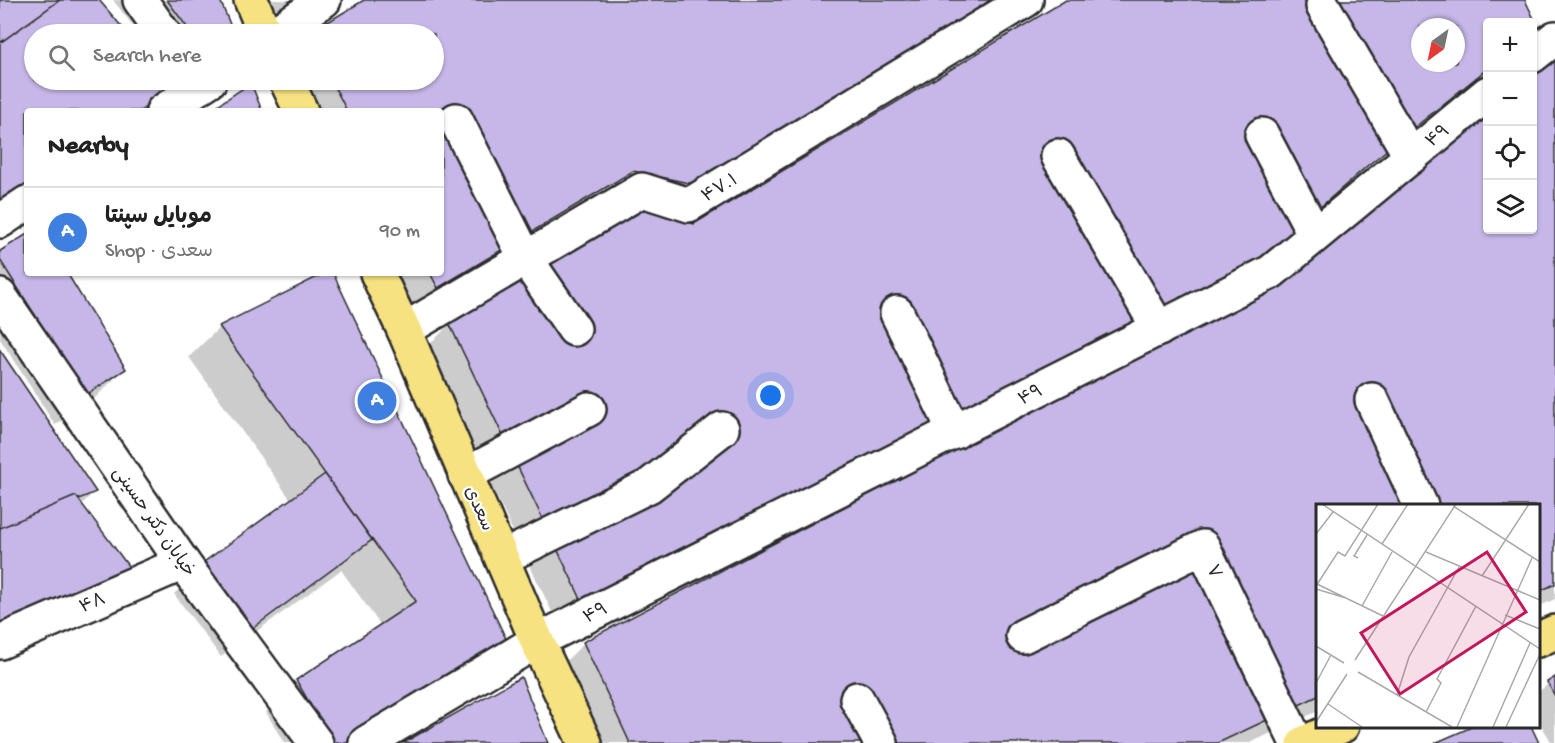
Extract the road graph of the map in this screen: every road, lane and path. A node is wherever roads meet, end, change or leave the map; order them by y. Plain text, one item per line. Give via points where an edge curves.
1 (140, 0) edge
2 (251, 0) edge
3 (324, 0) edge
4 (1026, 0) edge
5 (1323, 6) dead end
6 (157, 24) edge
7 (261, 24) edge
8 (289, 24) edge
9 (1555, 38) edge
10 (1537, 53) edge
11 (191, 90) edge
12 (291, 90) edge
13 (1483, 97) edge
14 (167, 108) edge
15 (300, 108) edge
16 (456, 120) dead end
17 (1262, 135) dead end
18 (1058, 156) dead end
19 (1411, 157) junction
20 (24, 204) edge
21 (0, 221) edge
22 (1315, 235) junction
23 (526, 259) junction
24 (378, 276) edge
25 (0, 296) edge
26 (897, 314) dead end
27 (574, 328) dead end
28 (1159, 329) junction
29 (404, 330) junction
30 (1372, 400) dead end
31 (589, 409) dead end
32 (722, 429) dead end
33 (955, 432) junction
34 (465, 475) junction
35 (1420, 504) edge
36 (502, 558) junction
37 (183, 563) junction
38 (1555, 632) edge
39 (1023, 636) dead end
40 (1540, 640) edge
41 (537, 641) junction
42 (0, 642) edge
43 (857, 699) dead end
44 (1338, 728) edge
45 (316, 743) edge
46 (366, 743) edge
47 (585, 743) edge
48 (881, 743) edge
49 (1297, 743) edge
50 (1304, 743) edge

1 - 6 street
2 - 7 main road
3 - 8 street
4 - 23 street, ۴۷.۱ via 689,206 642,190
5 - 19 street
9 - 10 street
11 - 14 street
12 - 15 main road
13 - 19 street, ۴۹
16 - 23 street
17 - 22 street
18 - 28 street
19 - 22 street, ۴۹
20 - 21 street
22 - 28 street, ۴۹ via 1270,272
23 - 27 street
23 - 29 street, ۴۷.۱
24 - 29 main road, سعدی
25 - 37 street, خیابان دکتر حسینی
26 - 33 street
28 - 33 street, ۴۹
29 - 34 main road, سعدی
30 - 35 street
31 - 34 street
32 - 36 street via 649,486
33 - 41 street, ۴۹
34 - 36 main road, سعدی
36 - 41 main road, سعدی
37 - 42 street, ۴۸
37 - 45 street, خیابان دکتر حسینی
38 - 40 main road
39 - 49 street, ۷ via 1203,547
41 - 46 street
41 - 47 main road, سعدی
43 - 48 street
44 - 50 main road

